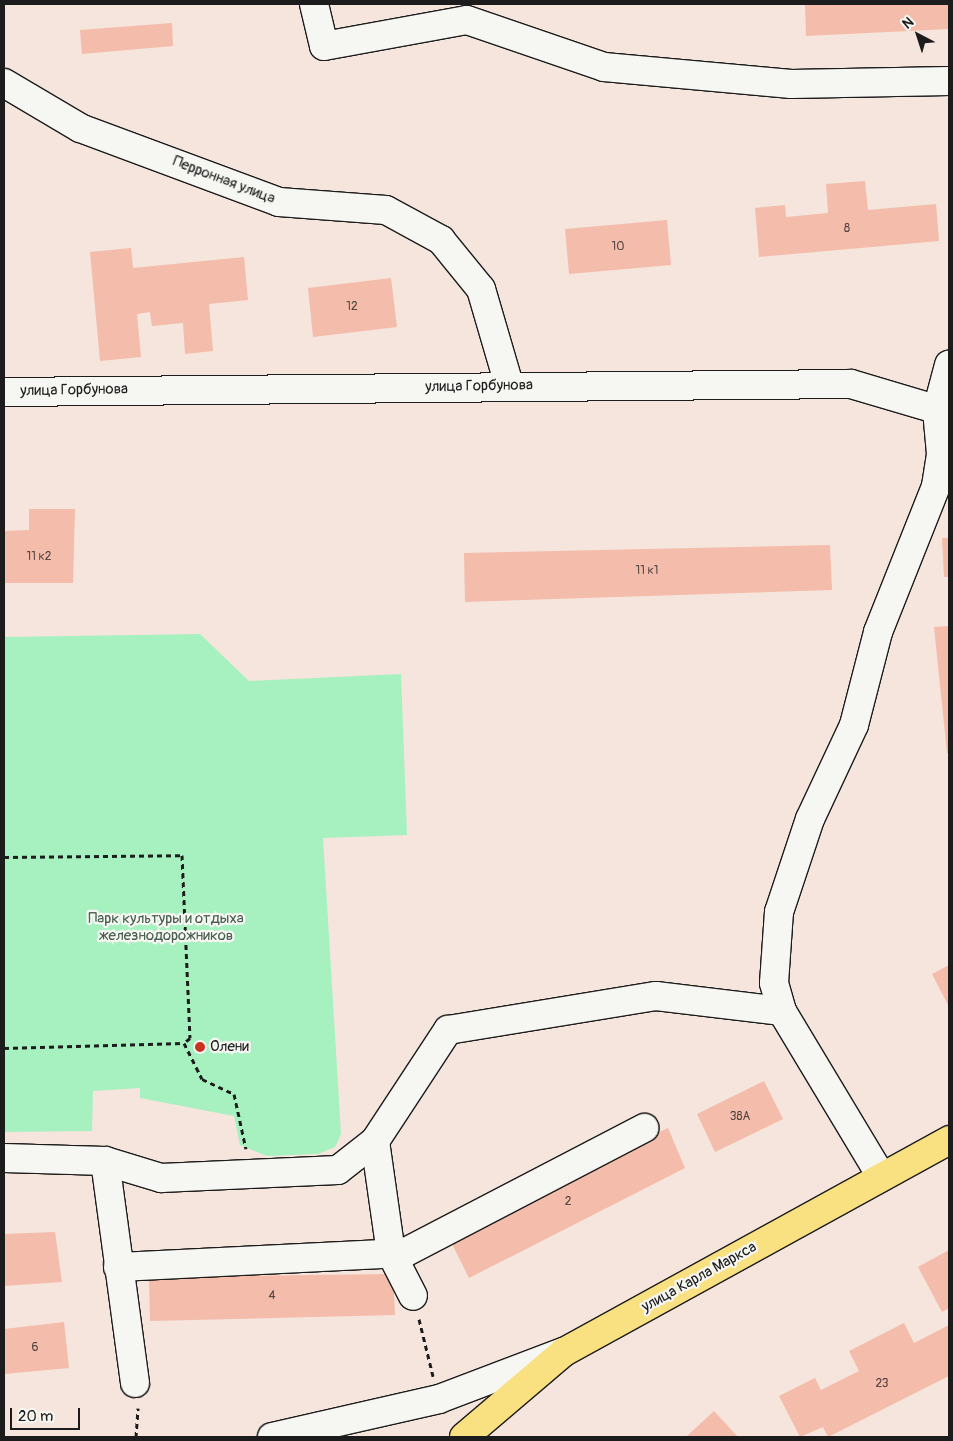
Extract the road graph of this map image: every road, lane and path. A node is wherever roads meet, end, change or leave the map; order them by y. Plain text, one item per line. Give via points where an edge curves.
1 (314, 4) edge
2 (949, 81) edge
3 (4, 83) edge
4 (949, 365) edge
5 (509, 385) junction
6 (4, 392) edge
7 (943, 411) edge
8 (4, 857) edge
9 (782, 1011) junction
10 (184, 1043) junction
11 (4, 1048) edge
12 (644, 1128) dead end
13 (949, 1140) edge
14 (375, 1141) junction
15 (4, 1158) edge
16 (104, 1161) junction
17 (251, 1173) junction
18 (881, 1176) junction
19 (391, 1253) junction
20 (118, 1267) junction
21 (413, 1296) joint
22 (564, 1352) junction
23 (135, 1384) dead end
24 (439, 1399) junction
25 (139, 1416) dead end
26 (279, 1436) edge
27 (136, 1437) edge
28 (356, 1437) edge
29 (464, 1437) edge

1 - 2 street via 324,46 467,20 604,67 791,84
3 - 5 street, Перронная улица via 80,128 279,202 386,210 441,240 481,289
4 - 7 street
5 - 6 street, улица Горбунова
5 - 7 street, улица Горбунова via 851,384
7 - 9 street via 936,486 878,632 854,725 810,820 779,912 774,982
8 - 10 path via 182,855 190,1038
9 - 14 street via 656,996 448,1030
9 - 18 street
10 - 11 path
10 - 17 path via 202,1080 234,1094
12 - 19 street via 404,1252
13 - 18 main road, улица Карла Маркса
14 - 17 street via 338,1170
14 - 19 street
15 - 16 street
16 - 17 street via 161,1178
16 - 20 street
18 - 22 main road, улица Карла Маркса
19 - 20 street
19 - 21 street
20 - 23 street
21 - 24 path
22 - 24 street
22 - 29 main road, улица Карла Маркса
24 - 26 street
25 - 27 path
26 - 28 street

